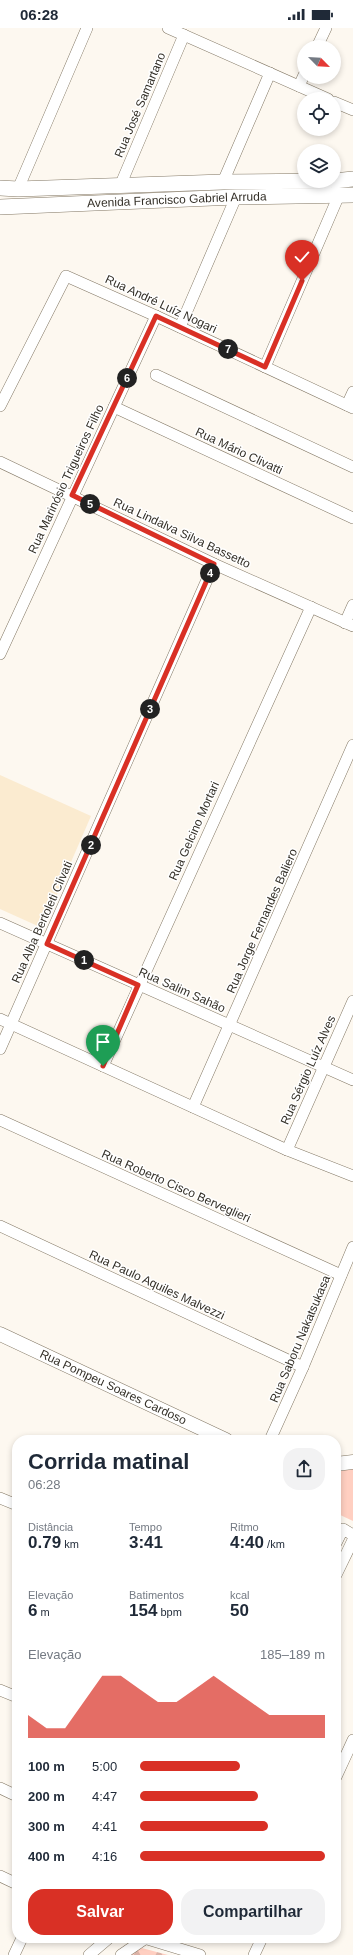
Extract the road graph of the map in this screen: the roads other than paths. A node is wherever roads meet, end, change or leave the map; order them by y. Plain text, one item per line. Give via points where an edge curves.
1 (87, 28) edge
2 (168, 28) edge
3 (326, 28) edge
4 (184, 35) junction
5 (320, 40) edge
6 (270, 74) junction
7 (299, 86) joint
8 (312, 92) edge
9 (341, 105) edge
10 (353, 110) edge
11 (353, 179) edge
12 (341, 180) edge
13 (297, 181) edge
14 (223, 182) junction
15 (120, 186) junction
16 (0, 188) edge
17 (18, 189) junction
18 (346, 195) edge
19 (236, 197) junction
20 (0, 206) edge
21 (156, 316) junction
22 (180, 327) junction
23 (265, 367) junction
24 (156, 376) dead end
25 (353, 392) edge
26 (0, 406) edge
27 (350, 406) edge
28 (114, 407) junction
29 (0, 462) edge
30 (353, 468) edge
31 (72, 495) junction
32 (353, 518) edge
33 (214, 564) junction
34 (353, 605) edge
35 (311, 607) junction
36 (349, 624) edge
37 (0, 654) edge
38 (353, 745) edge
39 (0, 922) edge
40 (47, 944) junction
41 (138, 985) junction
42 (353, 1001) edge
43 (0, 1019) edge
44 (11, 1024) junction
45 (230, 1026) junction
46 (0, 1049) edge
47 (103, 1066) junction
48 (324, 1067) junction
49 (353, 1080) edge
50 (194, 1107) junction
51 (0, 1120) edge
52 (287, 1150) junction
53 (353, 1176) edge
54 (0, 1226) edge
55 (353, 1247) edge
56 (340, 1275) junction
57 (0, 1334) edge
58 (303, 1367) junction
59 (215, 1435) edge
60 (272, 1435) edge
61 (353, 1462) edge
62 (341, 1463) edge
63 (0, 1498) edge
64 (12, 1503) edge
65 (341, 1534) edge
66 (353, 1535) edge
67 (353, 1540) edge
68 (341, 1565) edge
69 (0, 1690) edge
70 (12, 1695) edge
71 (353, 1740) edge
72 (341, 1766) edge
73 (0, 1788) edge
74 (12, 1794) edge
75 (0, 1876) edge
76 (12, 1882) edge
77 (20, 1943) edge
78 (103, 1943) edge
79 (138, 1943) edge
80 (161, 1943) edge
81 (260, 1943) edge
82 (14, 1955) edge
83 (89, 1955) edge
84 (121, 1955) edge
85 (200, 1955) edge
86 (254, 1955) edge

1 - 17 street
2 - 4 street
3 - 5 street
4 - 6 street
4 - 15 street, Rua José Samartano
6 - 7 street
6 - 14 street
7 - 8 street
9 - 10 street
11 - 12 main road
13 - 14 main road, Avenida Francisco Gabriel Arruda
14 - 15 main road, Avenida Francisco Gabriel Arruda
15 - 17 main road, Avenida Francisco Gabriel Arruda
16 - 17 main road, Avenida Francisco Gabriel Arruda
18 - 19 main road, Avenida Francisco Gabriel Arruda
18 - 23 street
19 - 20 main road, Avenida Francisco Gabriel Arruda
19 - 22 street
21 - 22 street, Rua André Luíz Nogari
21 - 26 street, Rua André Luíz Nogari via 66,276
21 - 28 street, Rua Marinósio Trigueiros Filho
22 - 23 street, Rua André Luíz Nogari
23 - 27 street, Rua André Luíz Nogari
24 - 30 street
25 - 27 street
28 - 31 street, Rua Marinósio Trigueiros Filho
28 - 32 street, Rua Mário Clivatti
29 - 31 street, Rua Lindalva Silva Bassetto
31 - 33 street, Rua Lindalva Silva Bassetto
31 - 37 street, Rua Marinósio Trigueiros Filho
33 - 35 street, Rua Lindalva Silva Bassetto
33 - 40 street, Rua Alba Bertoleti Clivati
34 - 36 street
35 - 36 street, Rua Lindalva Silva Bassetto
35 - 41 street, Rua Gelcino Mortari
38 - 45 street, Rua Jorge Fernandes Baliero
39 - 40 street, Rua Salim Sahão
40 - 41 street, Rua Salim Sahão
40 - 44 street, Rua Alba Bertoleti Clivati
41 - 45 street, Rua Salim Sahão
41 - 47 street, Rua Gelcino Mortari
42 - 48 street, Rua Sérgio Luíz Alves
43 - 44 street
44 - 46 street, Rua Alba Bertoleti Clivati
44 - 47 street
45 - 48 street, Rua Salim Sahão
45 - 50 street, Rua Jorge Fernandes Baliero
47 - 50 street
48 - 49 street, Rua Salim Sahão
48 - 52 street, Rua Sérgio Luíz Alves
50 - 52 street
51 - 56 street, Rua Roberto Cisco Berveglieri
52 - 53 street
54 - 58 street, Rua Paulo Aquiles Malvezzi
55 - 56 street, Rua Saboru Nakatsukasa
56 - 58 street, Rua Saboru Nakatsukasa
57 - 59 street, Rua Pompeu Soares Cardoso
58 - 60 street, Rua Saboru Nakatsukasa
61 - 62 street
63 - 64 street
65 - 66 street via 343,1530
67 - 68 street
69 - 70 street
71 - 72 street
73 - 74 street
75 - 76 street
77 - 82 street
78 - 83 street
79 - 84 street
80 - 85 street
81 - 86 street

